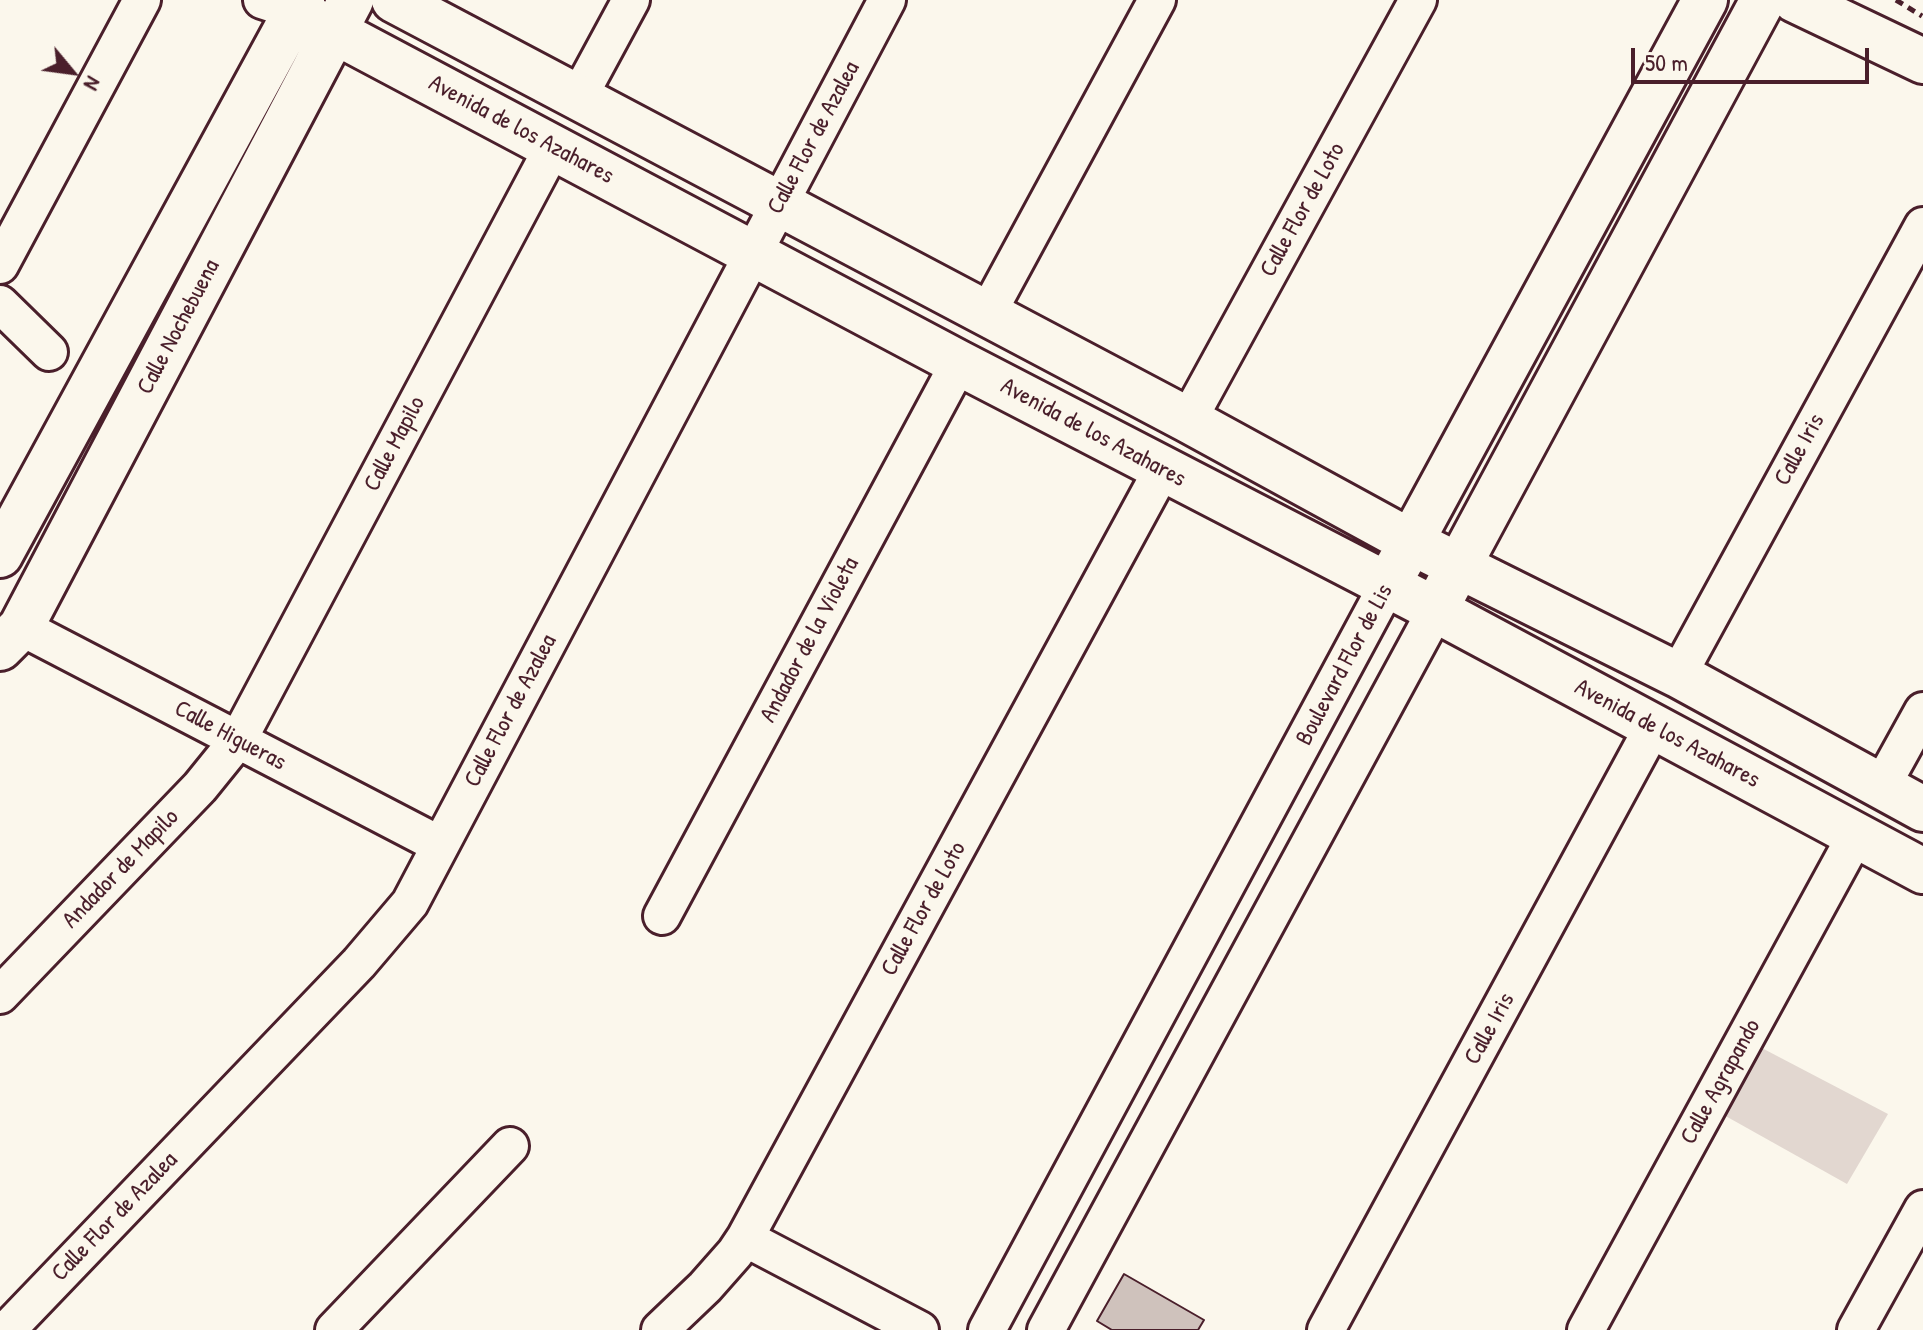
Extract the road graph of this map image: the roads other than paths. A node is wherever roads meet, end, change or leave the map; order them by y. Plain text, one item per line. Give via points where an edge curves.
1 (142, 0) edge
2 (394, 0) edge
3 (631, 0) edge
4 (887, 0) edge
5 (1157, 0) edge
6 (1418, 0) edge
7 (1705, 0) edge
8 (1763, 0) edge
9 (1795, 0) edge
10 (287, 4) edge
11 (343, 15) edge
12 (1923, 61) edge
13 (578, 98) junction
14 (553, 147) junction
15 (779, 204) junction
16 (1923, 226) edge
17 (754, 253) junction
18 (0, 265) edge
19 (0, 304) edge
20 (987, 314) junction
21 (49, 352) dead end
22 (959, 363) junction
23 (1188, 420) junction
24 (1162, 470) junction
25 (1411, 542) junction
26 (0, 555) edge
27 (1459, 567) junction
28 (1387, 586) junction
29 (1436, 610) junction
30 (10, 638) edge
31 (1678, 675) junction
32 (1923, 711) edge
33 (1653, 727) junction
34 (238, 740) junction
35 (1881, 787) junction
36 (1923, 809) edge
37 (1856, 835) junction
38 (440, 845) junction
39 (1923, 871) edge
40 (662, 916) dead end
41 (0, 995) edge
42 (510, 1146) dead end
43 (1923, 1209) edge
44 (745, 1238) junction
45 (7, 1330) edge
46 (334, 1330) edge
47 (660, 1330) edge
48 (920, 1330) edge
49 (987, 1330) edge
50 (1046, 1330) edge
51 (1326, 1330) edge
52 (1586, 1330) edge
53 (1856, 1330) edge

1 - 18 street
2 - 13 street
3 - 13 street
4 - 15 street, Calle Flor de Azalea
5 - 20 street
6 - 23 street, Calle Flor de Loto
7 - 25 street, Boulevard Flor de Lis
8 - 27 street
9 - 12 street
10 - 11 street, Avenida de los Azahares
10 - 26 street, Calle Nochebuena
11 - 14 street, Avenida de los Azahares
11 - 30 street, Calle Nochebuena
13 - 15 street
14 - 17 street, Avenida de los Azahares
14 - 34 street, Calle Mapilo
15 - 17 street, Calle Flor de Azalea
15 - 20 street
16 - 31 street, Calle Iris
17 - 22 street, Avenida de los Azahares
17 - 38 street, Calle Flor de Azalea
19 - 21 street
20 - 23 street
22 - 24 street, Avenida de los Azahares
22 - 40 street, Andador de la Violeta
23 - 25 street
24 - 28 street, Avenida de los Azahares
24 - 44 street, Calle Flor de Loto
25 - 27 street
25 - 28 street, Boulevard Flor de Lis
27 - 29 street
27 - 31 street
28 - 29 street, Avenida de los Azahares
28 - 49 street, Boulevard Flor de Lis
29 - 33 street, Avenida de los Azahares
29 - 50 street
30 - 34 street, Calle Higueras
31 - 35 street
32 - 35 street
33 - 37 street, Avenida de los Azahares
33 - 51 street, Calle Iris
34 - 38 street, Calle Higueras
34 - 41 street, Andador de Mapilo via 200,787
35 - 36 street
37 - 39 street, Avenida de los Azahares
37 - 52 street, Calle Agrapando
38 - 45 street, Calle Flor de Azalea via 410,903 378,942
42 - 46 street
43 - 53 street
44 - 47 street, Calle Flor de Loto
44 - 48 street

